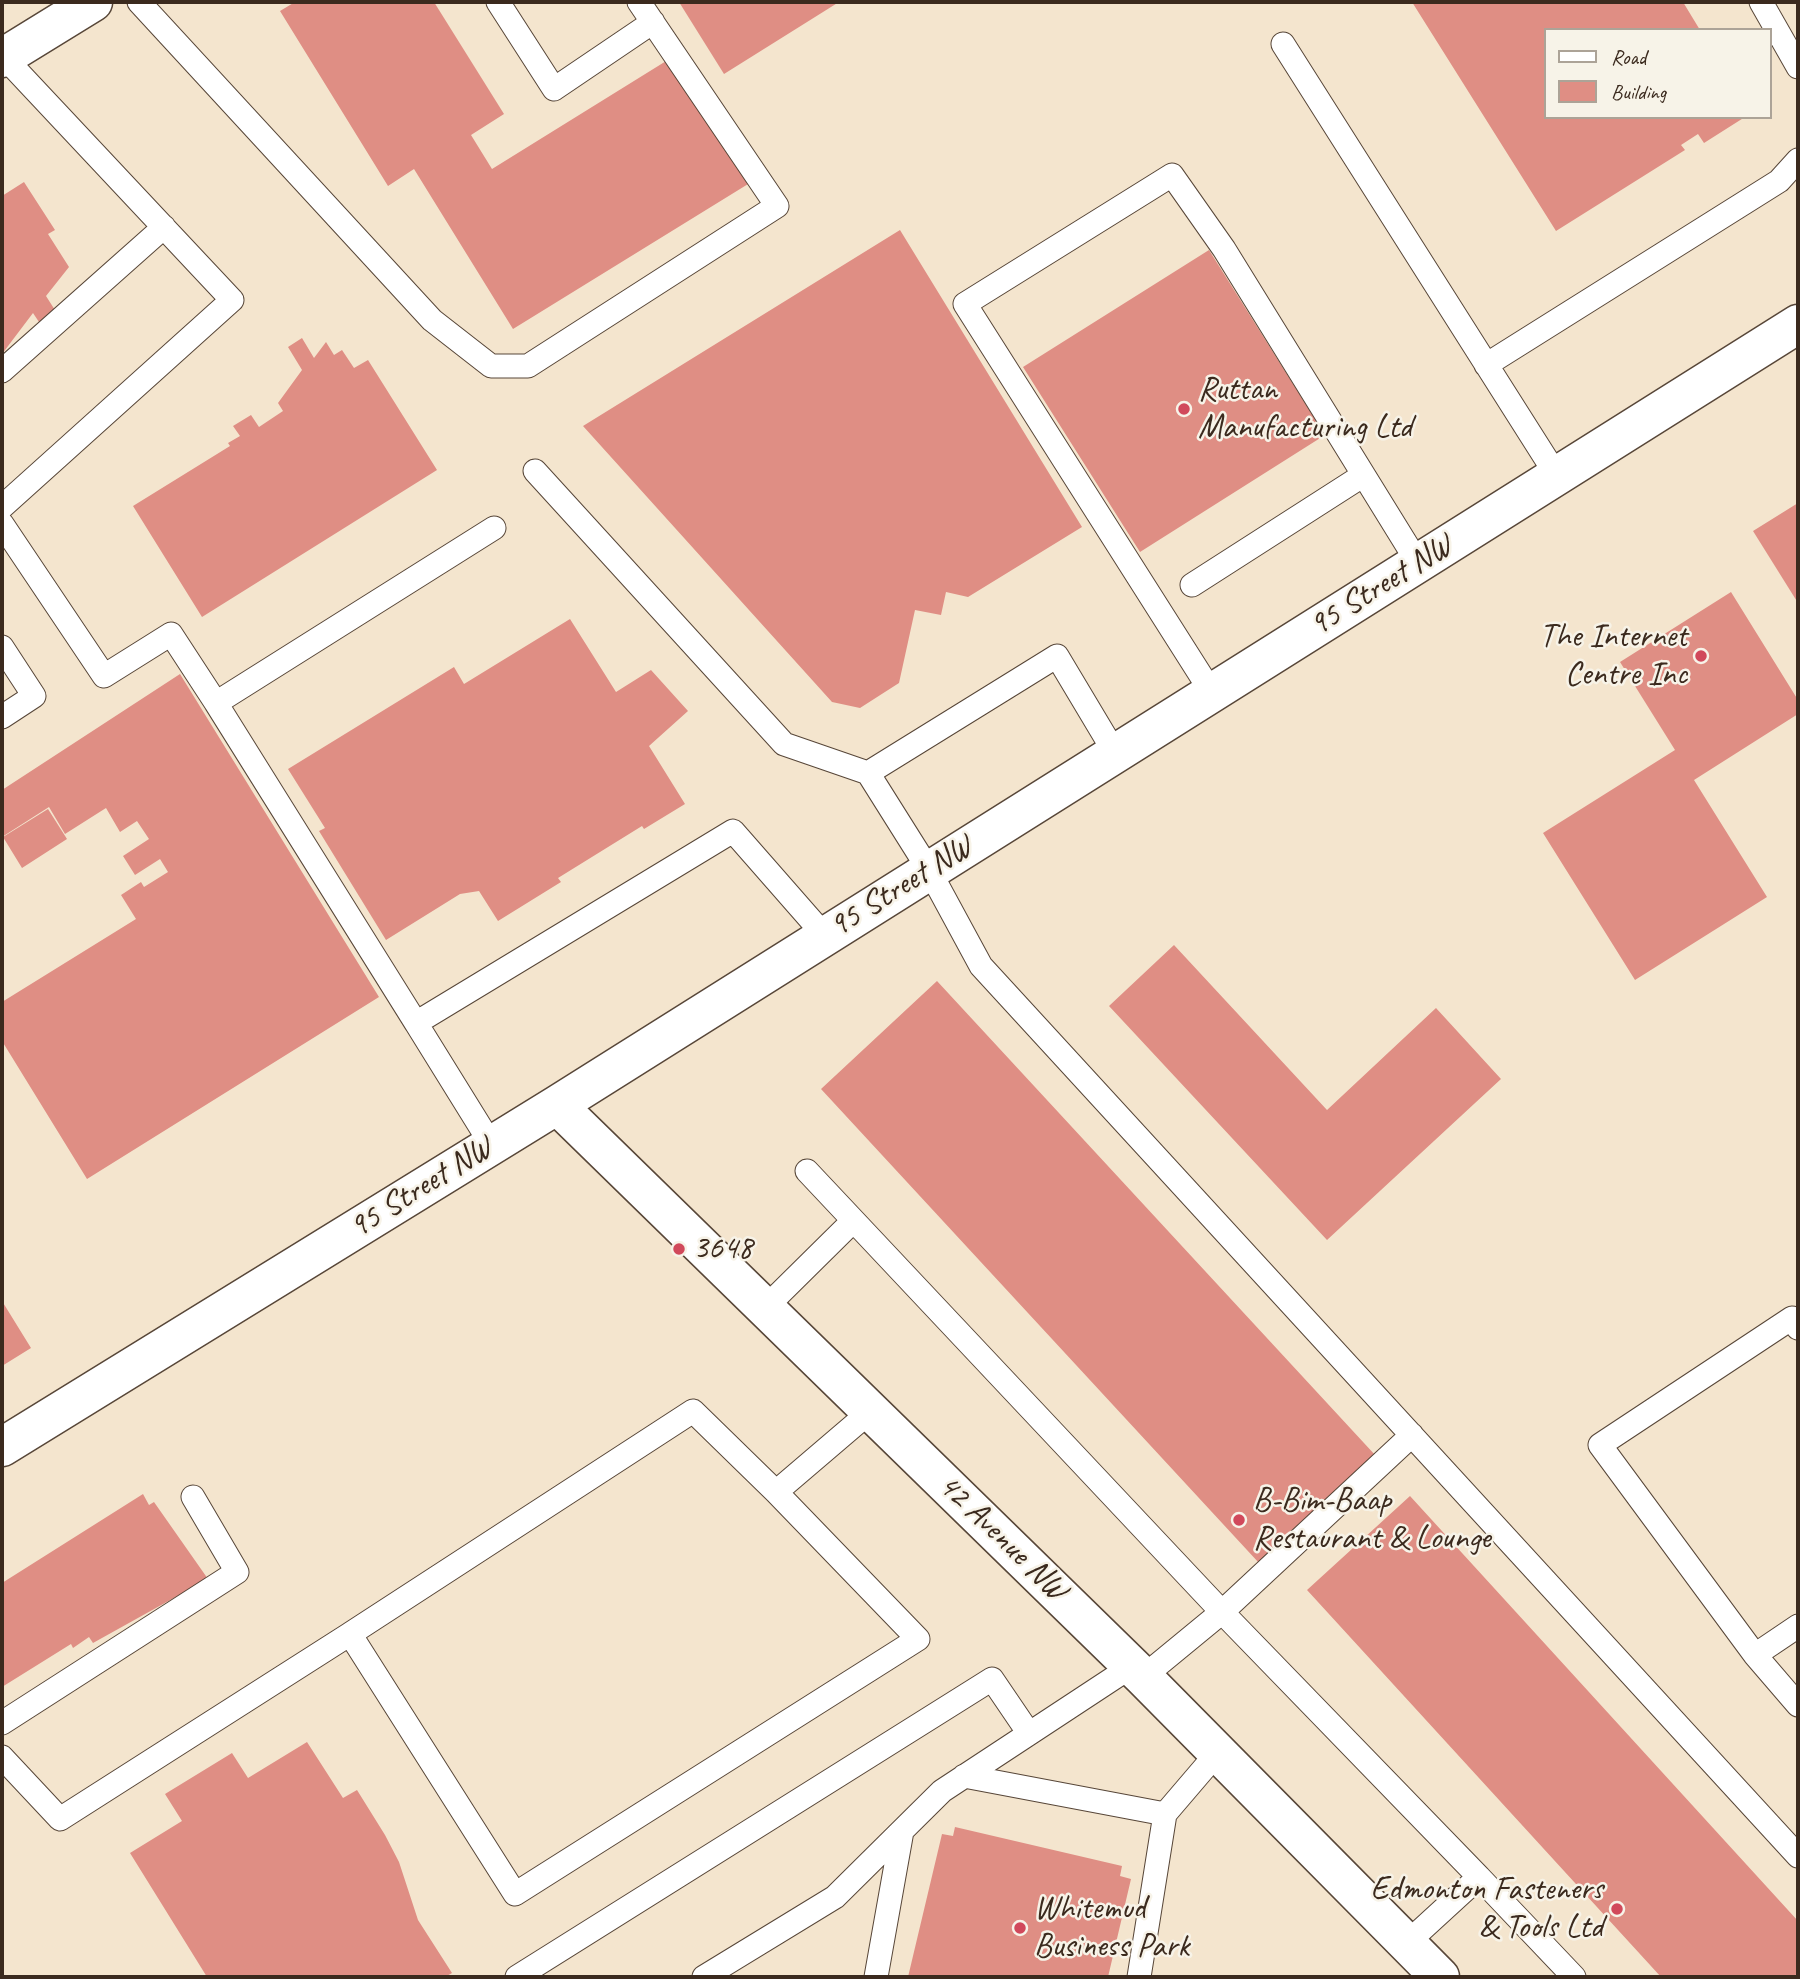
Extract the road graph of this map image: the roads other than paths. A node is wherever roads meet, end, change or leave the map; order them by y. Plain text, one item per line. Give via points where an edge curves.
1 (93, 2) edge
2 (138, 2) edge
3 (498, 2) edge
4 (639, 2) edge
5 (1761, 2) edge
6 (653, 22) junction
7 (1283, 44) dead end
8 (3, 58) edge
9 (1798, 67) edge
10 (1798, 160) edge
11 (164, 227) junction
12 (1798, 324) edge
13 (1486, 365) junction
14 (2, 371) edge
15 (535, 471) dead end
16 (1362, 476) junction
17 (1557, 476) junction
18 (2, 507) edge
19 (2, 524) edge
20 (494, 528) dead end
21 (1418, 563) junction
22 (1192, 584) dead end
23 (2, 647) edge
24 (1212, 693) junction
25 (216, 702) junction
26 (2, 716) edge
27 (1115, 753) junction
28 (868, 774) junction
29 (929, 870) junction
30 (825, 936) junction
31 (416, 1023) junction
32 (557, 1105) junction
33 (491, 1144) junction
34 (807, 1171) dead end
35 (853, 1221) junction
36 (766, 1307) junction
37 (1798, 1328) edge
38 (872, 1410) junction
39 (1412, 1435) junction
40 (2, 1447) edge
41 (776, 1492) junction
42 (193, 1497) dead end
43 (1222, 1612) junction
44 (1798, 1626) edge
45 (350, 1634) junction
46 (1755, 1655) junction
47 (1137, 1671) junction
48 (1798, 1705) edge
49 (2, 1723) edge
50 (1028, 1732) junction
51 (1218, 1752) junction
52 (2, 1757) edge
53 (964, 1776) junction
54 (1165, 1814) junction
55 (902, 1831) junction
56 (1798, 1856) edge
57 (1479, 1877) junction
58 (1407, 1943) junction
59 (517, 1977) edge
60 (704, 1977) edge
61 (876, 1977) edge
62 (1139, 1977) edge
63 (1440, 1977) edge
64 (1574, 1977) edge

1 - 8 street
2 - 6 lane via 432,320 491,366 528,366 777,206
3 - 6 lane via 554,89
4 - 6 lane
5 - 9 lane
7 - 13 lane
8 - 11 lane
10 - 13 lane via 1779,181
11 - 14 lane
11 - 18 lane via 232,300
12 - 17 street, 95 Street NW
13 - 17 lane
15 - 28 lane via 784,744
16 - 21 lane
16 - 22 lane
16 - 24 lane via 1224,249 1172,175 965,304
17 - 21 street, 95 Street NW
19 - 25 lane via 104,676 171,635
20 - 25 lane
21 - 24 street, 95 Street NW
23 - 26 lane via 34,696
24 - 27 street, 95 Street NW
25 - 31 lane
27 - 28 lane via 1058,656
27 - 29 street, 95 Street NW
28 - 29 lane
29 - 30 street, 95 Street NW
29 - 39 lane via 981,966
30 - 31 lane via 733,831
30 - 32 street, 95 Street NW
31 - 33 lane
32 - 33 street, 95 Street NW
32 - 36 street, 42 Avenue NW
33 - 40 street, 95 Street NW
34 - 35 lane
35 - 36 lane
35 - 43 lane
36 - 38 street, 42 Avenue NW
37 - 46 lane via 1791,1318 1600,1445
38 - 41 lane
38 - 47 street, 42 Avenue NW
39 - 43 lane
39 - 56 lane
41 - 45 lane via 693,1411
41 - 45 lane via 918,1639 515,1894
42 - 49 lane via 237,1572
43 - 47 lane
43 - 57 lane
44 - 46 lane
45 - 52 lane via 60,1819
46 - 48 lane
47 - 50 lane
47 - 51 street, 42 Avenue NW
50 - 53 lane
50 - 59 lane via 992,1679
51 - 54 lane
51 - 58 street, 42 Avenue NW
53 - 54 lane
53 - 55 lane
54 - 62 lane
55 - 60 lane via 835,1897
55 - 61 lane
57 - 58 lane
57 - 64 lane
58 - 63 street, 42 Avenue NW

